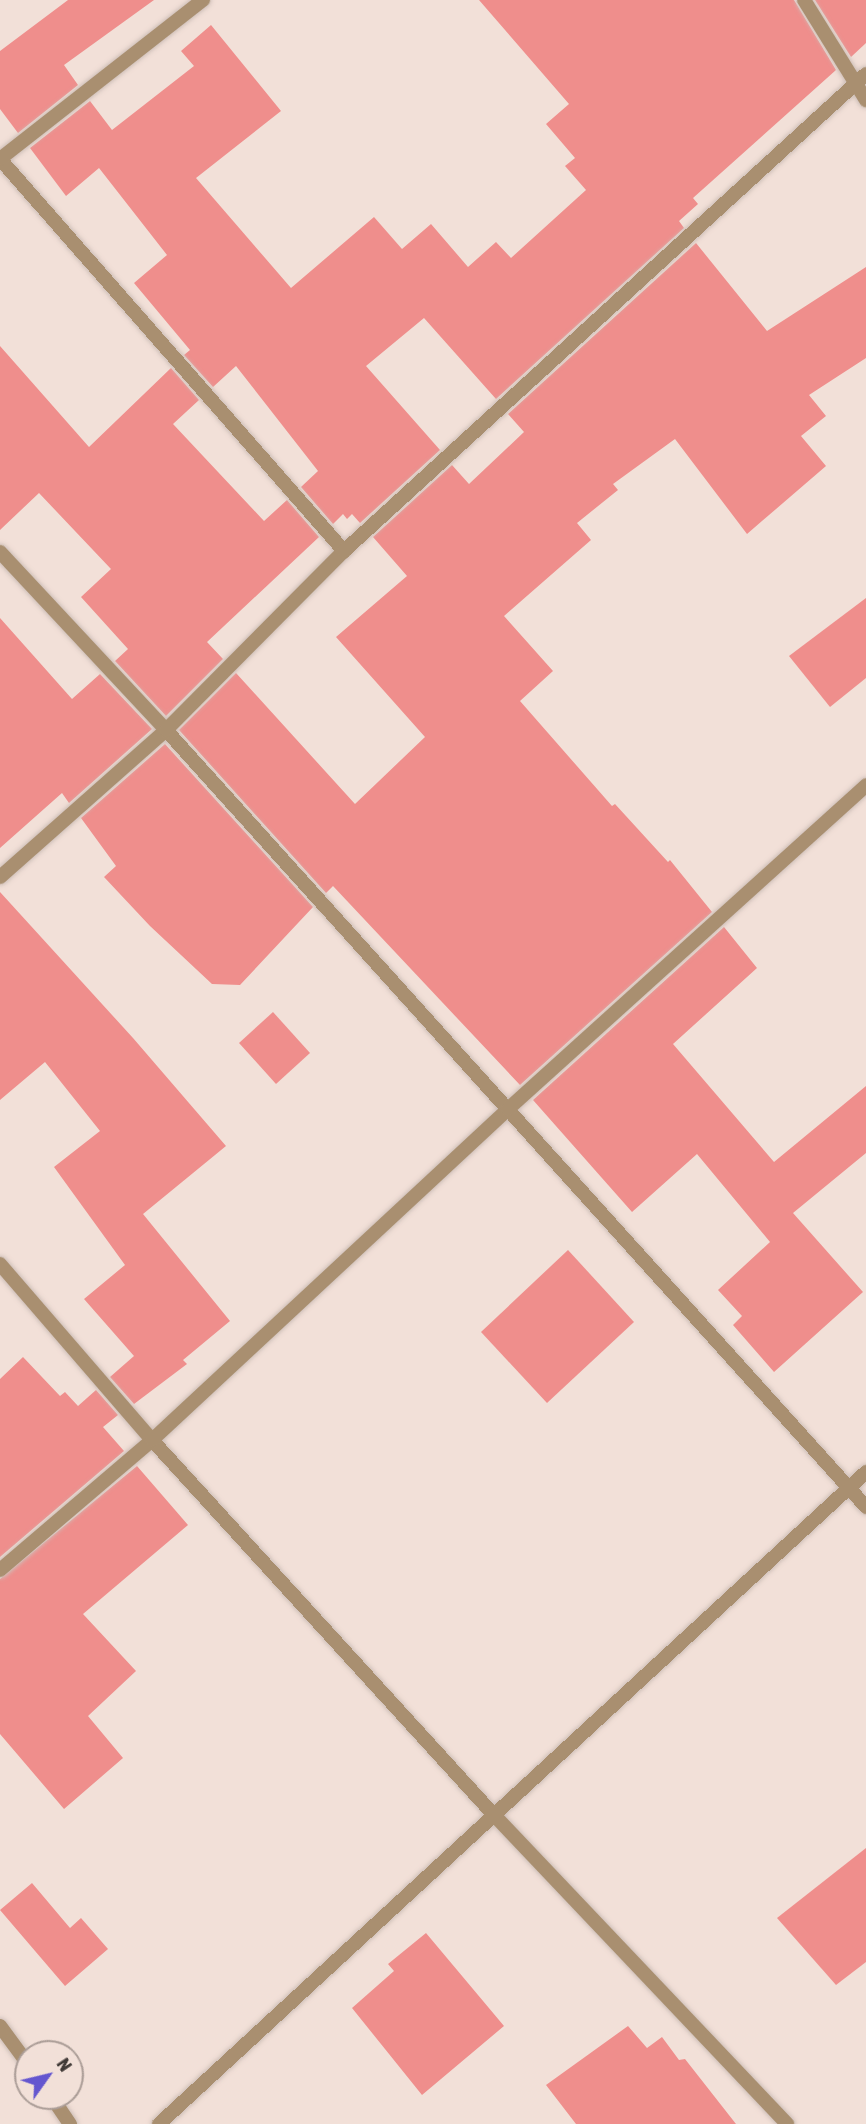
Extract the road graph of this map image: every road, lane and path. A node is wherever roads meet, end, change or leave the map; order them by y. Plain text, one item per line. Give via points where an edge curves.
1 (203, 0) edge
2 (804, 0) edge
3 (861, 79) edge
4 (866, 100) edge
5 (0, 159) edge
6 (344, 551) junction
7 (0, 552) edge
8 (166, 730) junction
9 (866, 785) edge
10 (0, 877) edge
11 (508, 1109) junction
12 (0, 1264) edge
13 (152, 1440) junction
14 (866, 1472) edge
15 (849, 1489) junction
16 (866, 1507) edge
17 (0, 1570) edge
18 (494, 1815) junction
19 (0, 2026) edge
20 (14, 2045) edge
21 (159, 2124) edge
22 (787, 2124) edge

1 - 5 street
2 - 3 street
3 - 4 street
3 - 6 street
5 - 6 street
6 - 8 street
7 - 8 street
8 - 10 street
8 - 11 street
9 - 11 street
11 - 13 street
11 - 15 street
12 - 13 street
13 - 17 street
13 - 18 street
14 - 15 street
15 - 16 street
15 - 18 street
18 - 21 street
18 - 22 street
19 - 20 street

